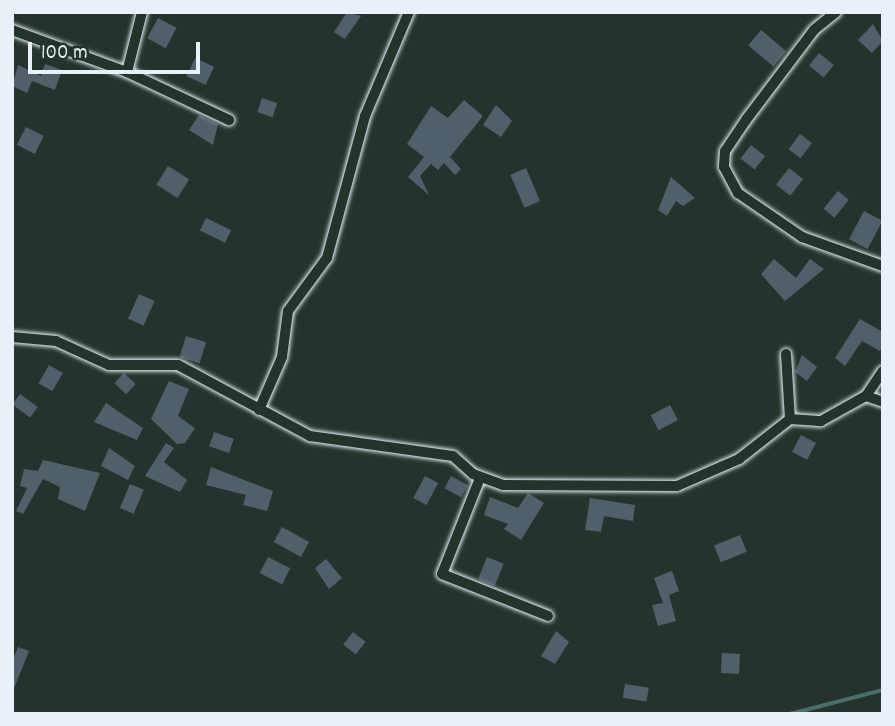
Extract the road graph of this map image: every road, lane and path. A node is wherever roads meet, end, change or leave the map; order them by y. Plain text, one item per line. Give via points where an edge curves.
1 (142, 12) edge
2 (409, 12) edge
3 (836, 12) edge
4 (12, 30) edge
5 (127, 72) junction
6 (229, 120) dead end
7 (883, 266) edge
8 (12, 337) edge
9 (786, 354) dead end
10 (883, 372) edge
11 (866, 396) junction
12 (883, 402) edge
13 (259, 410) junction
14 (790, 419) junction
15 (480, 478) junction
16 (548, 616) dead end

1 - 5 street
2 - 13 street via 365,116 327,258 288,311 282,357
3 - 7 street via 814,30 746,120 725,151 724,167 738,193 802,237
4 - 5 street
5 - 6 street
8 - 13 street via 56,341 109,365 177,365
9 - 14 street
10 - 11 street
11 - 12 street
11 - 14 street via 821,421
13 - 15 street via 310,436 453,456
14 - 15 street via 739,459 677,486 503,485
15 - 16 street via 442,574

